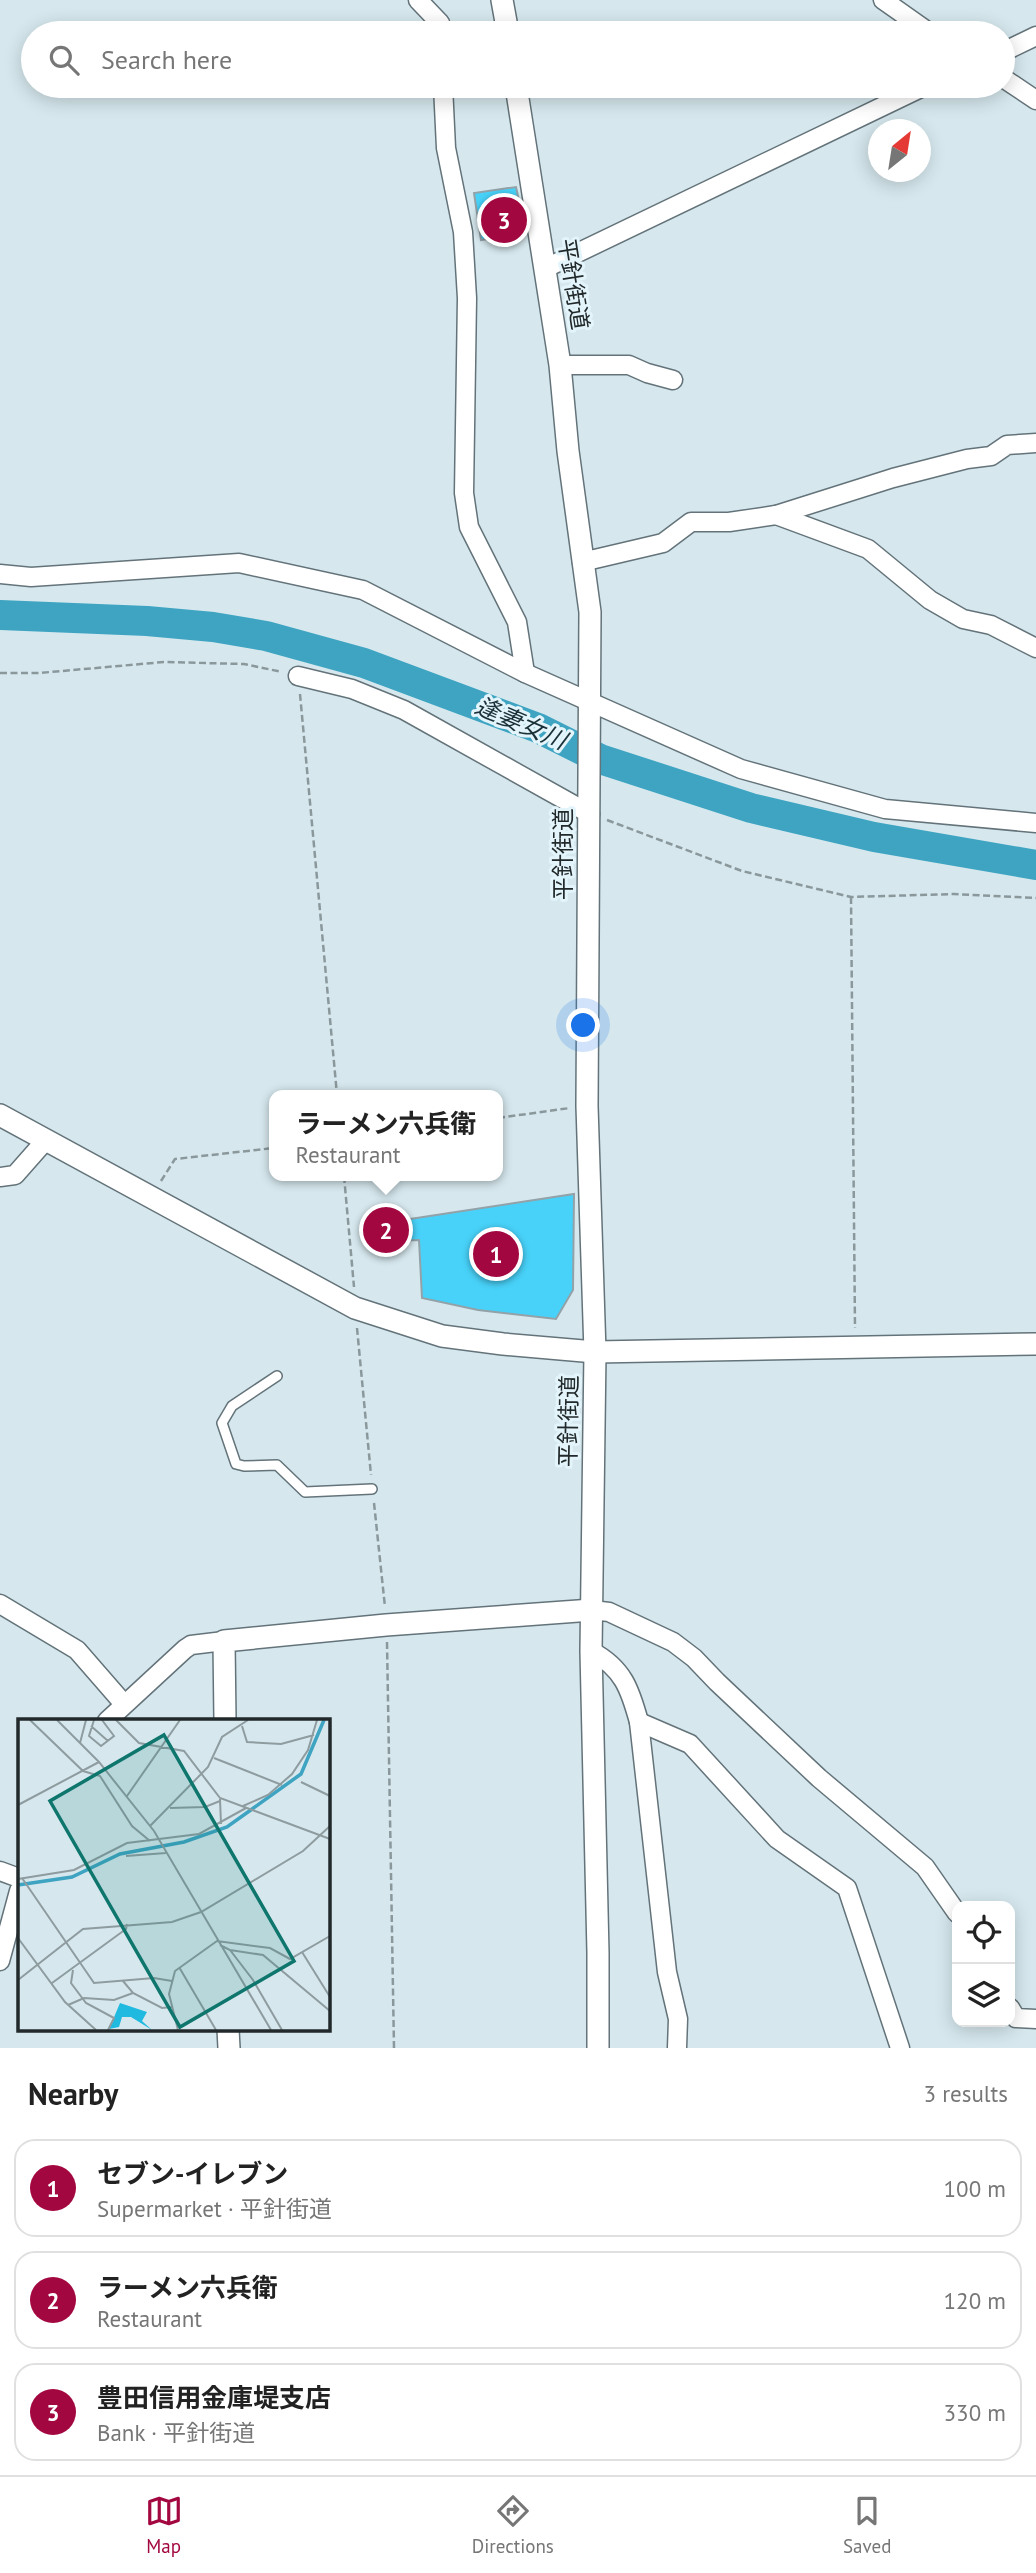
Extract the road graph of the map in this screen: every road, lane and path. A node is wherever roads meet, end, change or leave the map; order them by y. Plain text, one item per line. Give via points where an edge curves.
1 (418, 0) edge
2 (502, 0) edge
3 (883, 0) edge
4 (438, 21) edge
5 (506, 21) edge
6 (913, 21) edge
7 (1036, 36) edge
8 (1015, 46) edge
9 (1015, 87) edge
10 (444, 98) edge
11 (518, 98) edge
12 (900, 98) edge
13 (1036, 100) edge
14 (546, 268) junction
15 (560, 365) junction
16 (673, 380) dead end
17 (1036, 443) edge
18 (776, 515) junction
19 (582, 562) junction
20 (0, 574) edge
21 (1036, 648) edge
22 (0, 673) edge
23 (525, 673) junction
24 (298, 676) junction
25 (587, 700) junction
26 (590, 804) junction
27 (1036, 823) edge
28 (851, 897) junction
29 (1036, 898) edge
30 (337, 1090) edge
31 (587, 1106) junction
32 (0, 1115) edge
33 (503, 1117) edge
34 (46, 1141) junction
35 (269, 1149) edge
36 (0, 1177) edge
37 (344, 1181) edge
38 (151, 1197) junction
39 (355, 1308) junction
40 (1036, 1344) edge
41 (856, 1346) junction
42 (595, 1352) junction
43 (277, 1376) dead end
44 (372, 1489) junction
45 (0, 1604) edge
46 (592, 1610) junction
47 (386, 1625) junction
48 (224, 1641) junction
49 (591, 1651) junction
50 (124, 1704) junction
51 (109, 1719) edge
52 (225, 1719) edge
53 (639, 1722) junction
54 (0, 1871) edge
55 (18, 1878) edge
56 (18, 1895) edge
57 (952, 1906) edge
58 (0, 1961) edge
59 (1015, 2016) edge
60 (1036, 2019) edge
61 (228, 2030) edge
62 (229, 2048) edge
63 (394, 2048) edge
64 (598, 2048) edge
65 (677, 2048) edge
66 (900, 2048) edge

1 - 4 street
2 - 5 street
3 - 6 street
7 - 8 street
9 - 13 street
10 - 23 street via 446,148 463,232 467,298 464,493 469,527 517,622
11 - 14 street, 平針街道
12 - 14 street
14 - 15 street, 平針街道
15 - 16 street via 629,365
15 - 19 street, 平針街道
17 - 18 street via 1007,445 991,456 893,478
18 - 19 street via 691,522 663,543
18 - 21 street via 868,549 930,600 963,619 991,625
19 - 25 street, 平針街道 via 590,612
20 - 23 street via 31,577 239,563 363,590
22 - 24 path via 164,662 244,664
23 - 25 street
24 - 26 street via 404,710
24 - 30 path
25 - 26 street, 平針街道
25 - 27 street via 741,769 885,809
26 - 28 path via 742,871
26 - 31 street, 平針街道
28 - 29 path via 954,894
28 - 41 path
31 - 33 path
31 - 42 street, 平針街道
32 - 34 street
34 - 36 street via 15,1175
34 - 38 street
35 - 38 path via 175,1158
37 - 39 path
38 - 39 street
39 - 42 street via 442,1336
39 - 44 path
40 - 41 street
41 - 42 street
42 - 46 street, 平針街道
43 - 44 lane via 232,1406 222,1423 236,1464 277,1465 305,1492
44 - 47 path
45 - 50 street via 77,1650
46 - 47 street
46 - 49 street, 平針街道
46 - 57 street via 609,1612 694,1658 819,1778 925,1867
47 - 48 street
47 - 63 path
48 - 50 street via 191,1645
48 - 52 street
49 - 53 street via 618,1670
49 - 64 street, 平針街道
50 - 51 street
53 - 65 street via 667,1972 678,2019
53 - 66 street via 690,1744 777,1839 847,1888
54 - 55 street
56 - 58 street
59 - 60 street
61 - 62 street

